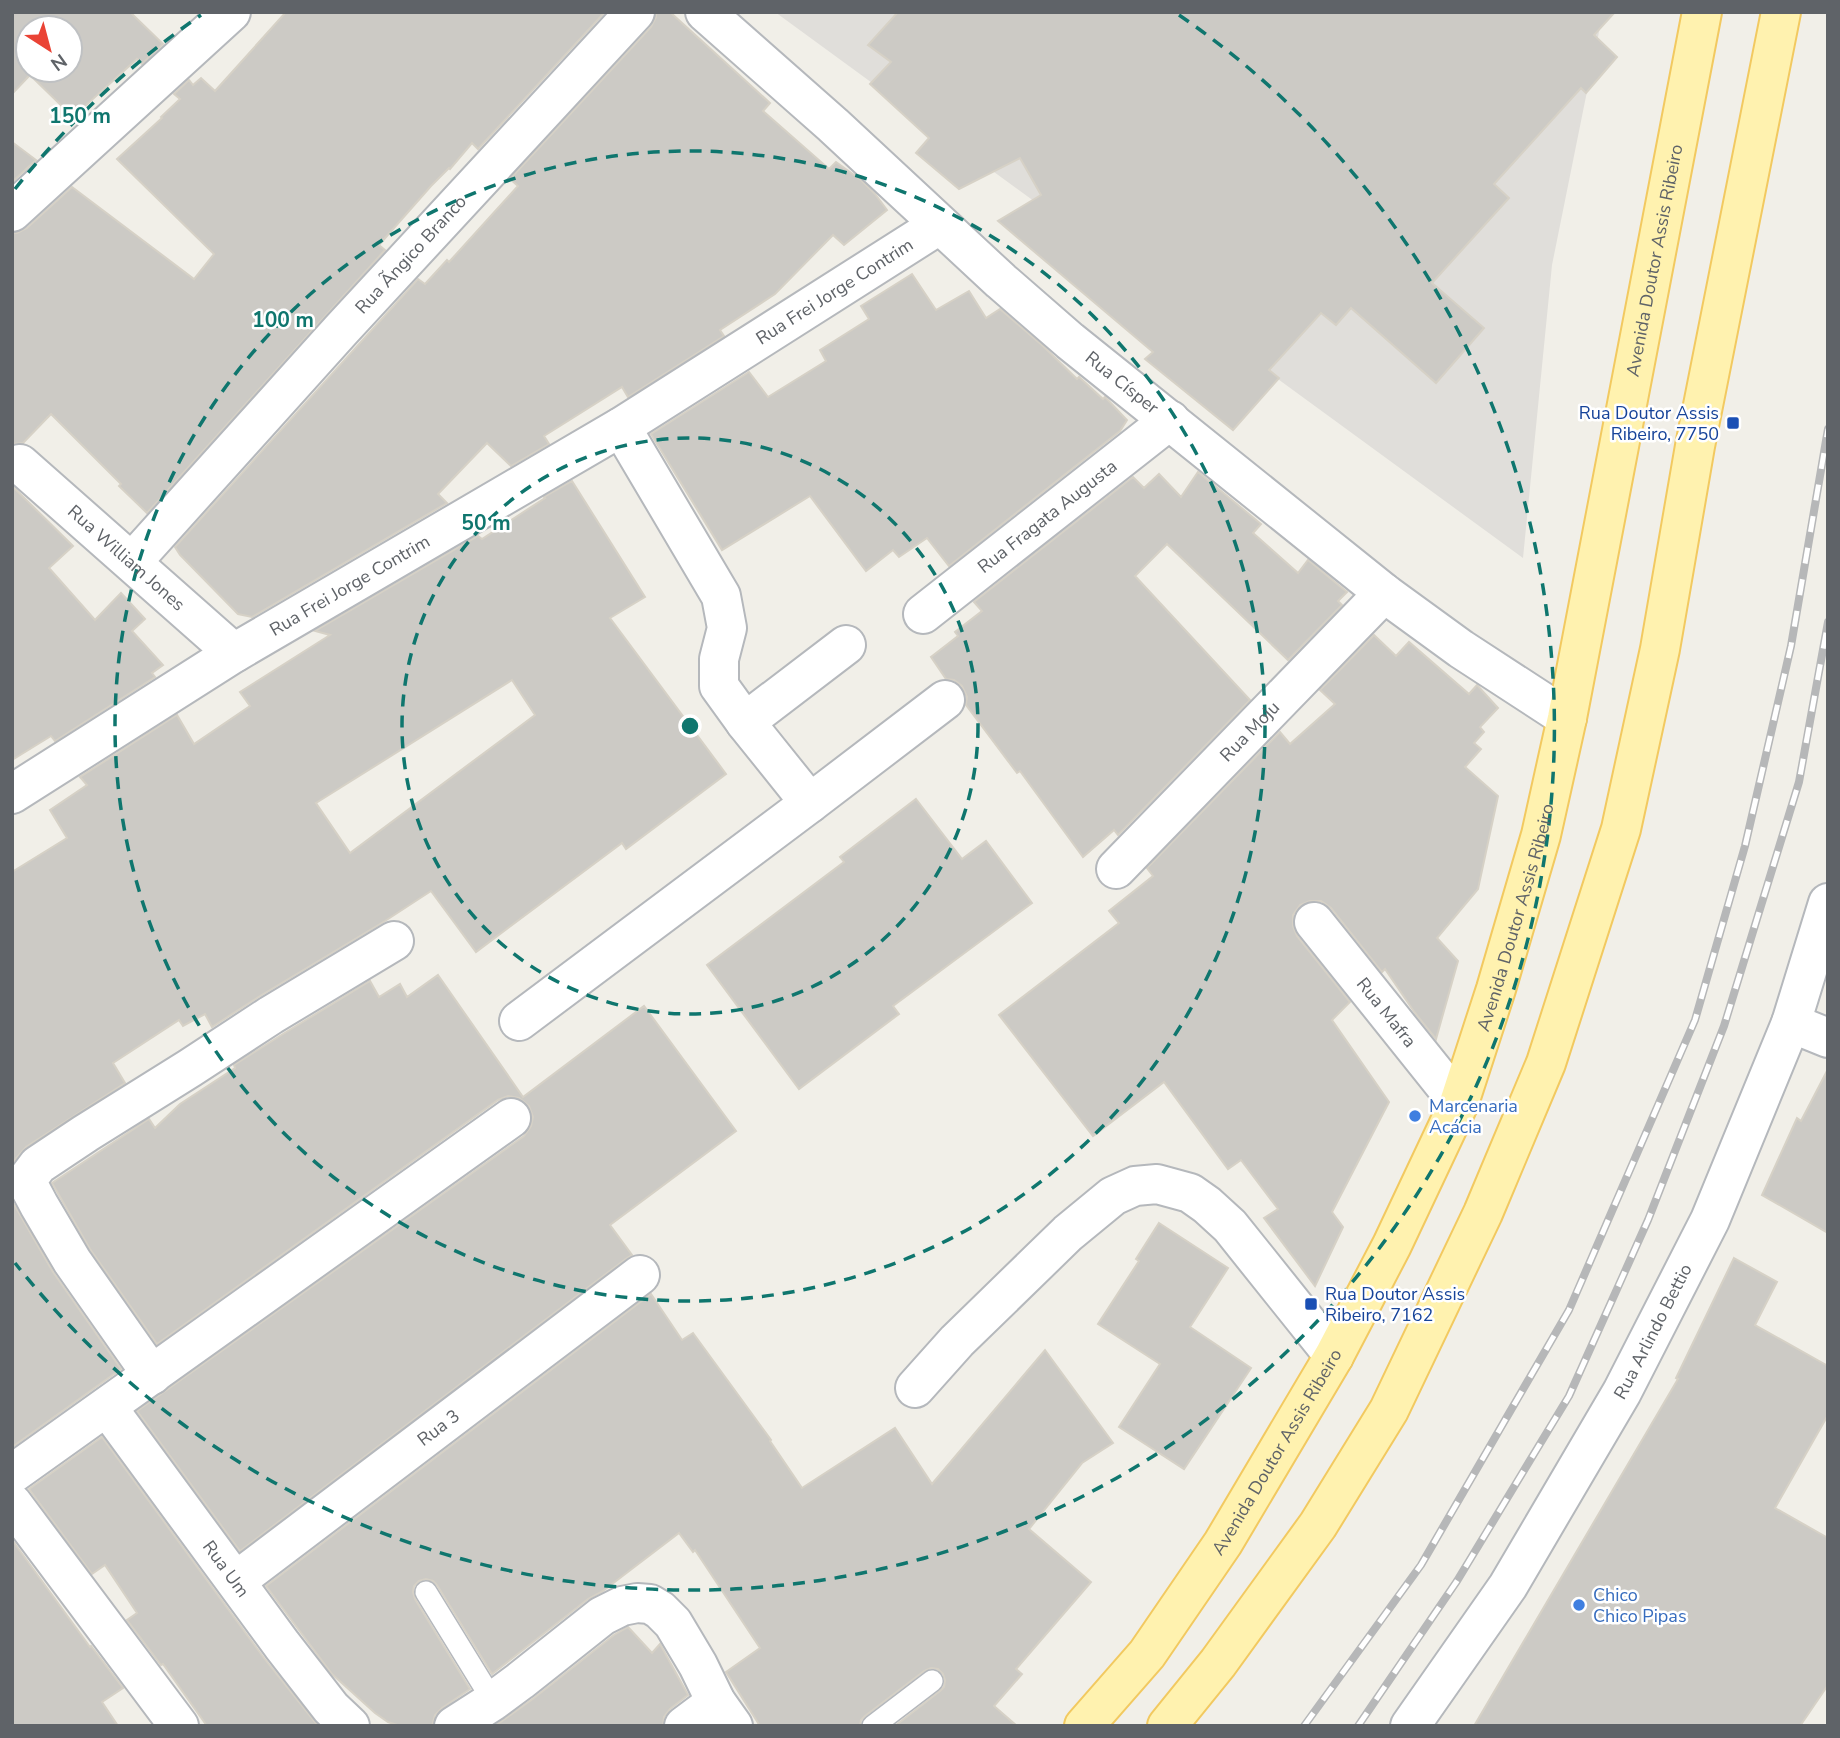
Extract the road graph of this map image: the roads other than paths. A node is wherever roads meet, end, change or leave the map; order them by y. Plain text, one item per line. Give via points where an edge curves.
1 (231, 12) edge
2 (635, 12) edge
3 (705, 12) edge
4 (1702, 12) edge
5 (1781, 12) edge
6 (12, 212) edge
7 (940, 225) junction
8 (1170, 420) junction
9 (621, 427) junction
10 (20, 464) dead end
11 (132, 562) junction
12 (1384, 593) junction
13 (923, 614) dead end
14 (846, 645) dead end
15 (234, 653) junction
16 (945, 700) dead end
17 (1567, 718) junction
18 (745, 722) junction
19 (12, 793) edge
20 (810, 803) junction
21 (1116, 869) dead end
22 (1828, 903) edge
23 (1314, 922) dead end
24 (394, 942) dead end
25 (519, 1021) dead end
26 (1791, 1023) junction
27 (1828, 1038) edge
28 (1459, 1103) junction
29 (511, 1118) dead end
30 (640, 1275) dead end
31 (1334, 1356) junction
32 (152, 1374) junction
33 (915, 1388) dead end
34 (107, 1407) junction
35 (12, 1474) edge
36 (12, 1503) edge
37 (236, 1581) junction
38 (426, 1592) dead end
39 (932, 1681) dead end
40 (493, 1701) junction
41 (724, 1714) edge
42 (179, 1726) edge
43 (350, 1726) edge
44 (454, 1726) edge
45 (684, 1726) edge
46 (873, 1726) edge
47 (1084, 1726) edge
48 (1167, 1726) edge
49 (1410, 1726) edge

1 - 6 street
2 - 11 street, Rua Ãngico Branco
3 - 7 street, Rua Císper
4 - 17 main road, Avenida Doutor Assis Ribeiro
5 - 48 main road via 1660,649 1621,829 1546,1063 1483,1213 1389,1410 1318,1525
7 - 8 street, Rua Císper via 1070,341
7 - 9 street, Rua Frei Jorge Contrim
8 - 12 street, Rua Císper
8 - 13 street, Rua Fragata Augusta
9 - 15 street, Rua Frei Jorge Contrim
9 - 18 street via 721,596 727,628 719,659 719,686
10 - 11 street, Rua William Jones
11 - 15 street, Rua William Jones
12 - 17 street, Rua Císper
12 - 21 street, Rua Moju
14 - 18 street
15 - 19 street, Rua Frei Jorge Contrim
16 - 20 street
17 - 28 main road, Avenida Doutor Assis Ribeiro via 1541,835
18 - 20 street
20 - 25 street
22 - 26 street, Rua Arlindo Bettio
23 - 28 street, Rua Mafra
24 - 32 street via 75,1139 38,1165 29,1177 34,1197 72,1261
26 - 27 street
26 - 49 street, Rua Arlindo Bettio via 1710,1220 1622,1392 1508,1586
28 - 31 main road, Avenida Doutor Assis Ribeiro
29 - 32 street
30 - 37 street, Rua 3
31 - 33 street via 1230,1226 1190,1193 1157,1184 1136,1186 1114,1196 1068,1233
31 - 47 main road, Avenida Doutor Assis Ribeiro via 1223,1543 1147,1654
32 - 34 street
34 - 35 street
34 - 37 street, Rua Um
36 - 42 street
37 - 43 street, Rua Um via 331,1708
38 - 40 lane
39 - 46 lane
40 - 41 street via 602,1616 636,1603 660,1609 673,1623
40 - 44 street
41 - 45 street

